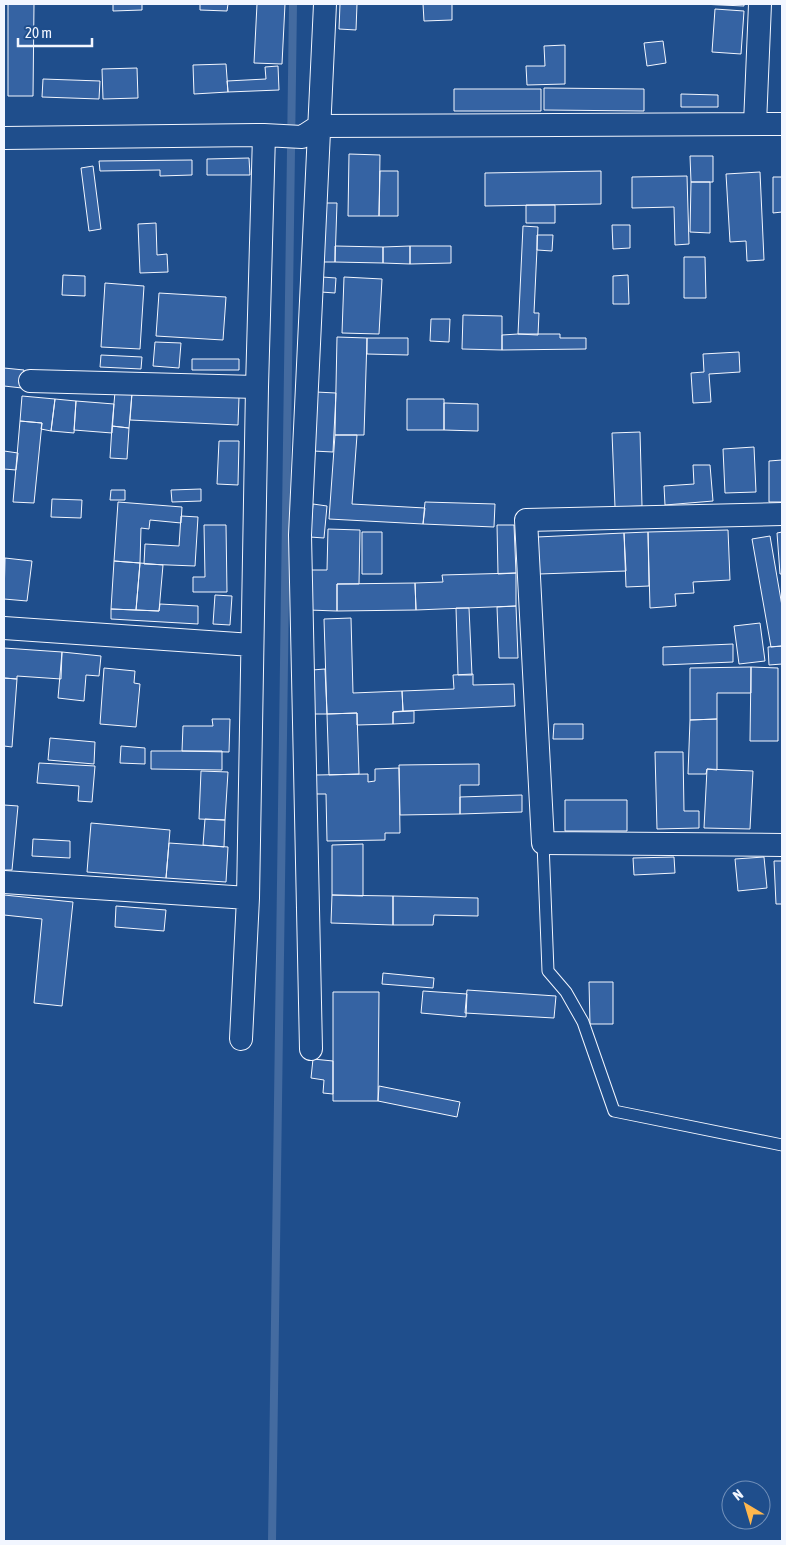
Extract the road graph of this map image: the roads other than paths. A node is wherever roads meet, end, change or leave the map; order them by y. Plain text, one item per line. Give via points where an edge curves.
1 (325, 4) edge
2 (760, 4) edge
3 (755, 124) junction
4 (782, 124) edge
5 (292, 134) junction
6 (4, 138) edge
7 (30, 380) dead end
8 (256, 387) junction
9 (782, 514) edge
10 (4, 628) edge
11 (252, 645) junction
12 (543, 843) junction
13 (782, 845) edge
14 (4, 882) edge
15 (248, 898) junction
16 (241, 1039) dead end
17 (311, 1048) dead end
18 (782, 1145) edge

1 - 5 street
2 - 3 street
3 - 4 street
3 - 5 street
5 - 6 street
5 - 8 street
5 - 17 street
7 - 8 street
8 - 11 street
9 - 12 street via 526,520
10 - 11 street
11 - 15 street
12 - 13 street
12 - 18 lane via 548,971 566,992 583,1022 614,1111
14 - 15 street
15 - 16 street

